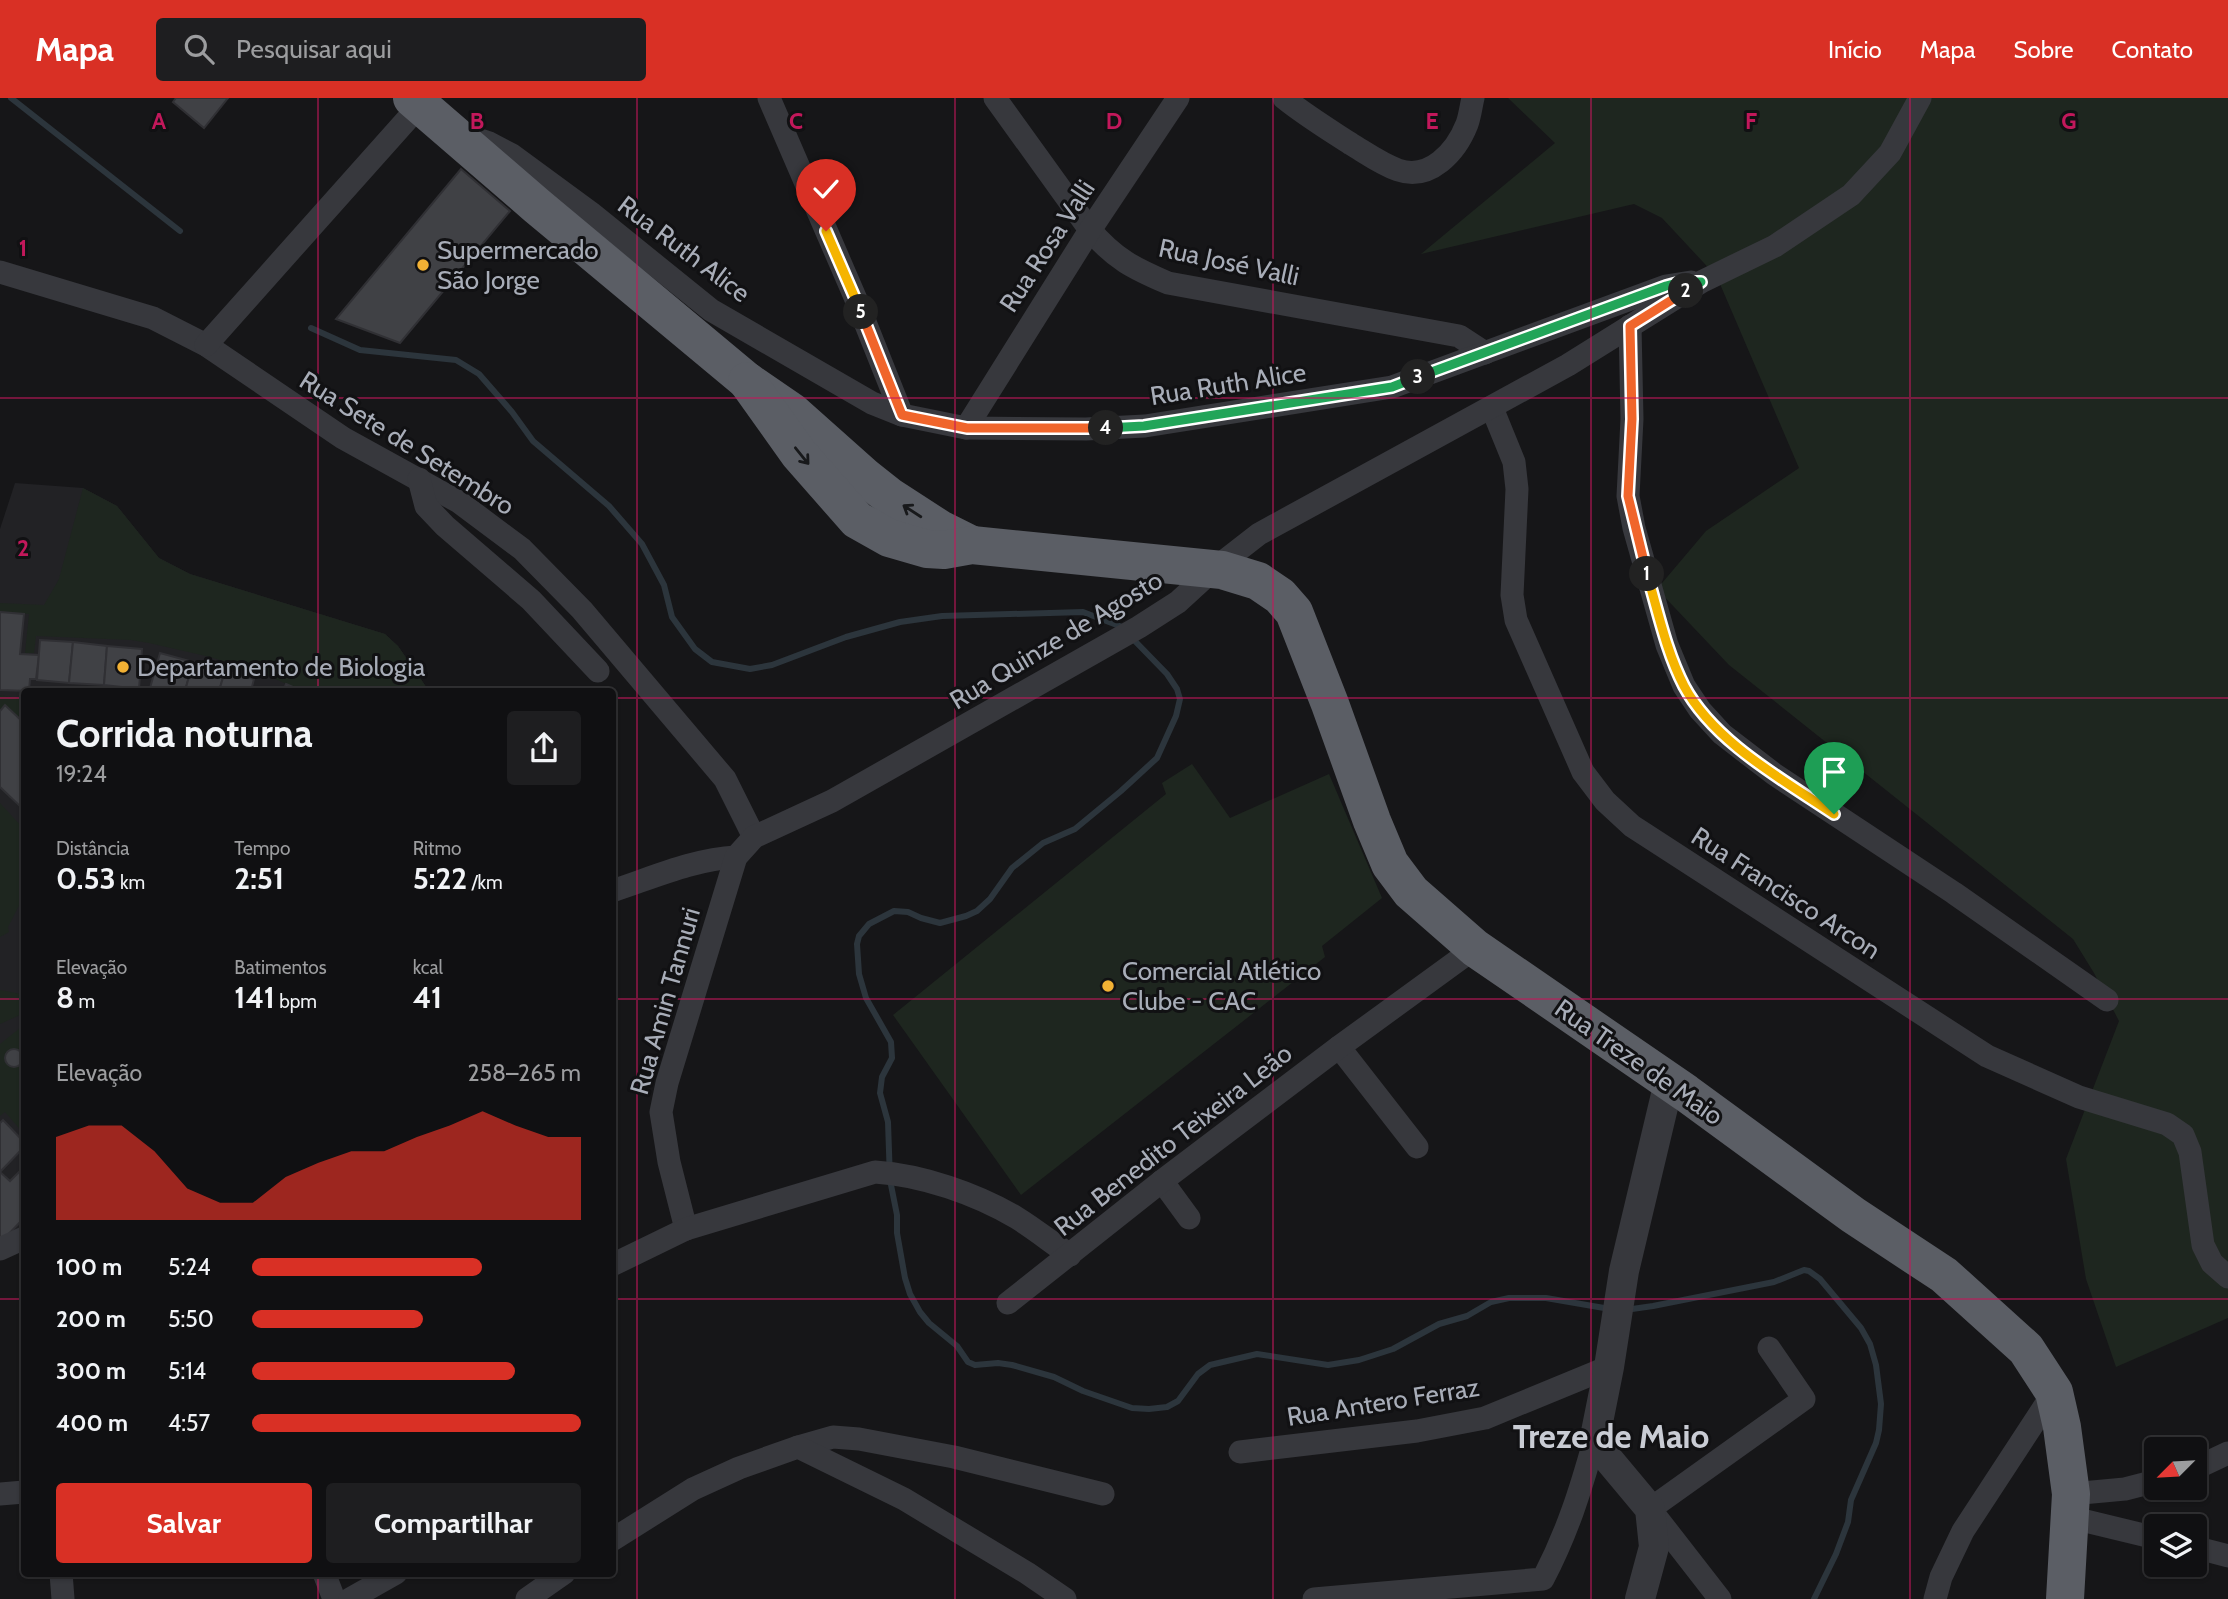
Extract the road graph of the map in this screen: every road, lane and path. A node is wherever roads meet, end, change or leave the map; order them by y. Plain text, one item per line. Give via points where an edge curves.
1 (769, 98) edge
2 (995, 98) edge
3 (1178, 98) edge
4 (1284, 98) edge
5 (1473, 98) edge
6 (1920, 98) edge
7 (416, 101) edge
8 (453, 132) junction
9 (1090, 230) junction
10 (0, 272) edge
11 (1701, 282) junction
12 (1630, 326) junction
13 (206, 345) junction
14 (1485, 353) junction
15 (1492, 408) junction
16 (902, 415) junction
17 (967, 428) junction
18 (419, 478) junction
19 (1214, 569) junction
20 (598, 671) dead end
21 (754, 837) junction
22 (736, 857) junction
23 (616, 890) edge
24 (1475, 948) junction
25 (2107, 1000) dead end
26 (1339, 1047) junction
27 (1669, 1082) junction
28 (1417, 1147) dead end
29 (1162, 1181) junction
30 (1189, 1218) dead end
31 (686, 1229) junction
32 (21, 1239) edge
33 (0, 1248) edge
34 (1070, 1255) junction
35 (616, 1263) edge
36 (2228, 1277) edge
37 (1008, 1303) dead end
38 (1769, 1348) dead end
39 (1609, 1367) junction
40 (2054, 1392) junction
41 (1594, 1442) junction
42 (798, 1447) junction
43 (1240, 1452) dead end
44 (2228, 1453) edge
45 (2207, 1463) edge
46 (2144, 1484) edge
47 (21, 1492) edge
48 (0, 1494) edge
49 (1103, 1494) dead end
50 (1650, 1508) junction
51 (2069, 1517) junction
52 (2144, 1535) edge
53 (616, 1537) edge
54 (2207, 1550) edge
55 (2228, 1556) edge
56 (61, 1577) edge
57 (326, 1577) edge
58 (389, 1577) edge
59 (558, 1577) edge
60 (63, 1599) edge
61 (334, 1599) edge
62 (350, 1599) edge
63 (527, 1599) edge
64 (1065, 1599) edge
65 (1314, 1599) edge
66 (1640, 1599) edge
67 (1720, 1599) edge
68 (1935, 1599) edge
69 (2065, 1599) edge

1 - 16 street
2 - 9 street, Rua José Valli
3 - 9 street, Rua Rosa Valli
4 - 5 street via 1375,158 1416,173 1429,170 1448,155 1467,125
6 - 11 street via 1890,153 1851,195 1775,246
7 - 8 highway
7 - 13 street
8 - 16 street, Rua Ruth Alice via 512,155 711,310 872,403
8 - 19 highway, Rua Treze de Maio via 747,381 792,412 852,489 889,496 972,545
9 - 14 street, Rua José Valli via 1132,268 1168,283 1459,336
9 - 17 street, Rua Rosa Valli
10 - 13 street, Rua Sete de Setembro via 153,318
11 - 12 street, Rua Quinze de Agosto
11 - 14 street, Rua Ruth Alice via 1666,286
12 - 15 street, Rua Quinze de Agosto
12 - 25 street via 1628,496 1667,645 1700,710 1722,734 1774,774
13 - 18 street, Rua Sete de Setembro via 343,438
14 - 17 street, Rua Ruth Alice via 1392,387 1144,426
15 - 19 street, Rua Quinze de Agosto via 1283,520
15 - 36 street, Rua Francisco Arcon via 1514,462 1517,489 1511,595 1516,620 1583,772 1605,801 1643,834 1987,1056 2079,1097 2167,1124 2183,1136 2190,1152 2203,1245 2212,1263
16 - 17 street, Rua Ruth Alice
18 - 20 street via 426,506 531,600
18 - 21 street, Rua Sete de Setembro via 522,549 582,610 725,779
19 - 21 street, Rua Quinze de Agosto via 1178,603 1130,633 832,801
19 - 24 highway, Rua Treze de Maio via 1258,581 1294,612 1390,864 1411,892
21 - 22 street, Rua Amin Tannuri
22 - 23 street via 717,858
22 - 31 street, Rua Amin Tannuri via 661,1112
24 - 26 street, Rua Benedito Teixeira Leão
24 - 27 highway, Rua Treze de Maio
26 - 28 street
26 - 29 street, Rua Benedito Teixeira Leão
27 - 39 street via 1624,1271
27 - 40 highway, Rua Treze de Maio via 1944,1275 2026,1349
29 - 30 street
29 - 34 street, Rua Benedito Teixeira Leão
31 - 34 street via 874,1172 921,1180 982,1200
31 - 35 street
32 - 33 street
34 - 37 street, Rua Benedito Teixeira Leão
38 - 50 street via 1804,1399
39 - 41 street
39 - 43 street, Rua Antero Ferraz via 1485,1418 1417,1431
40 - 51 highway, Rua Treze de Maio via 2062,1427
40 - 68 street via 1963,1531
41 - 50 street
41 - 65 street via 1562,1543 1543,1579
42 - 49 street via 833,1437 859,1439
42 - 53 street via 693,1489
42 - 64 street via 904,1499
44 - 45 street
46 - 51 street
47 - 48 street
50 - 66 street via 1654,1547
50 - 67 street
51 - 52 street
51 - 69 highway, Rua Treze de Maio
54 - 55 street
56 - 60 street
57 - 61 street
58 - 62 street
59 - 63 street

